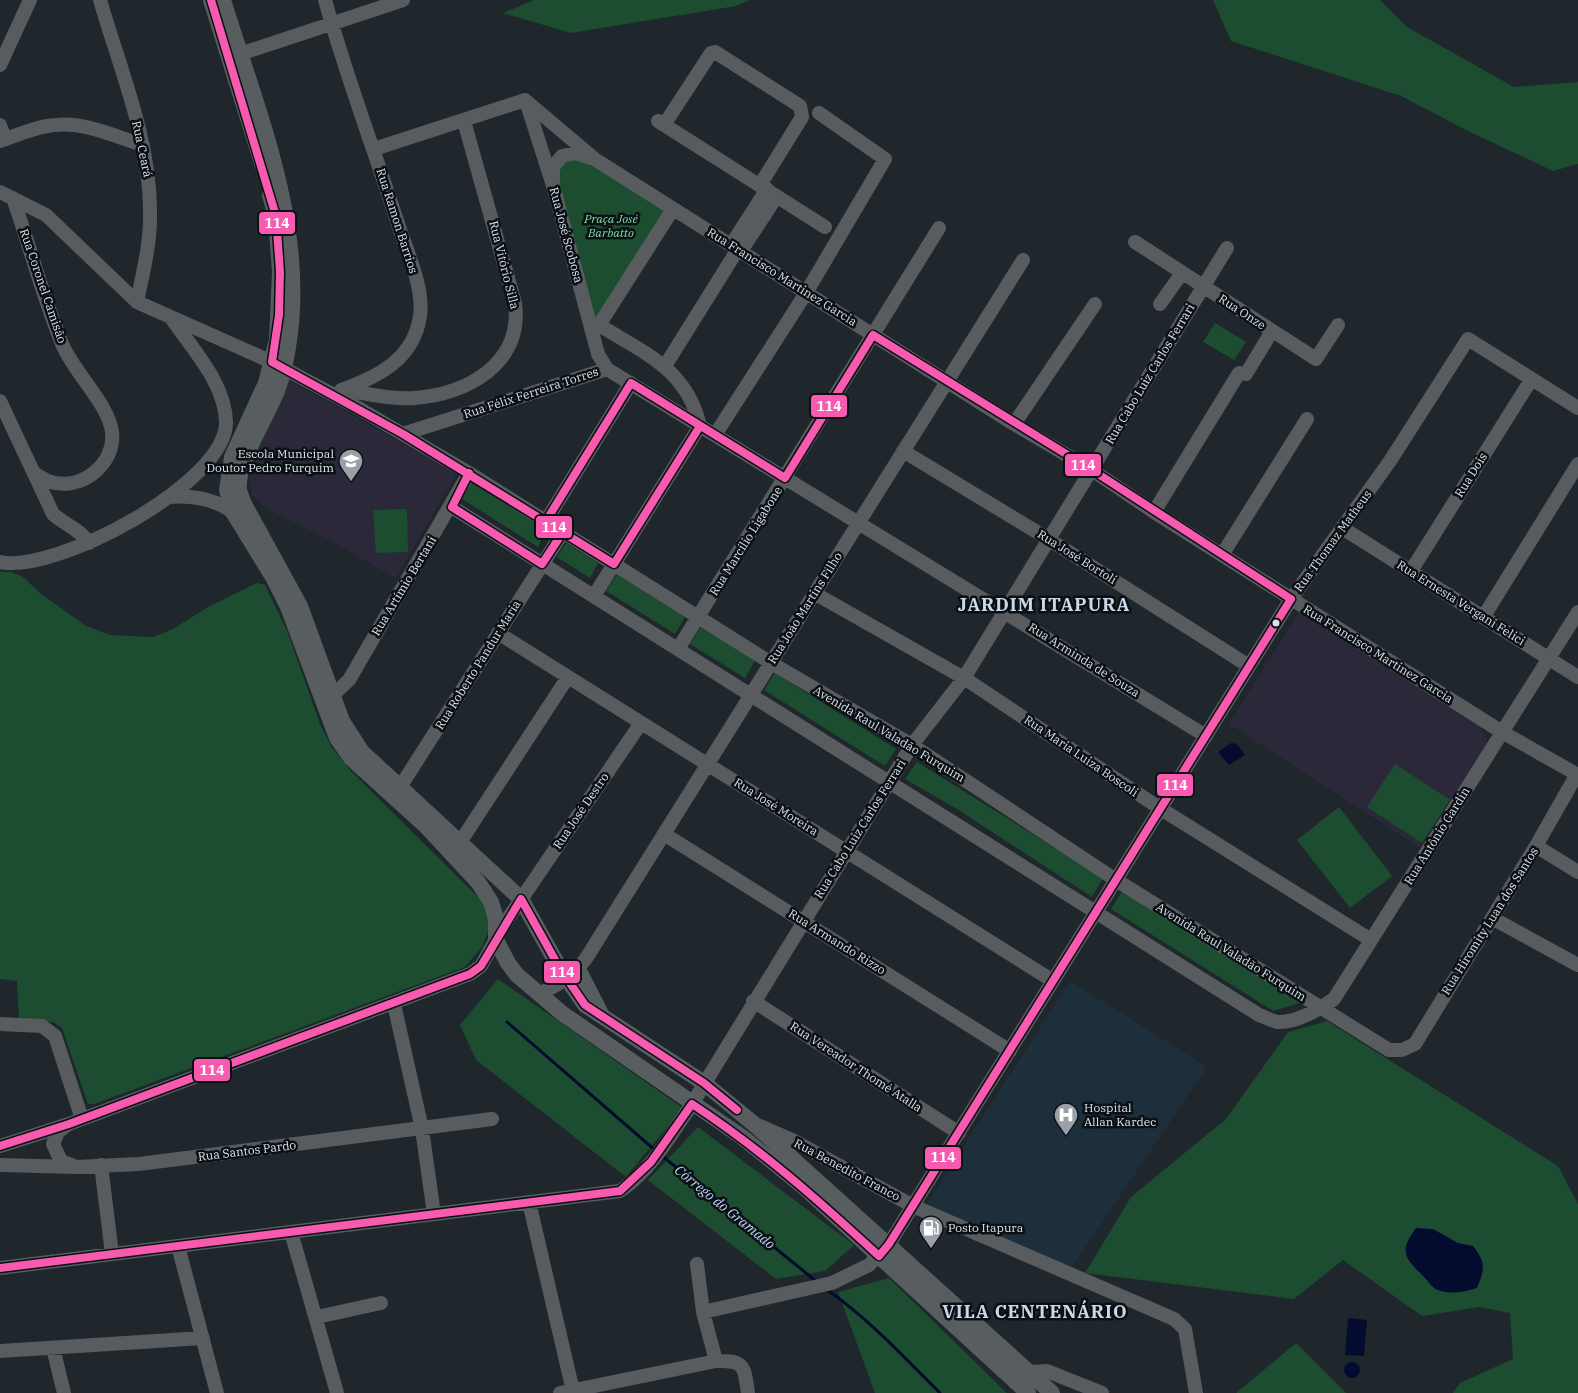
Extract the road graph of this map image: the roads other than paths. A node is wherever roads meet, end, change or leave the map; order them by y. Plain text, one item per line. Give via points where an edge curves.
1 (30, 0) edge
2 (100, 0) edge
3 (210, 0) edge
4 (223, 0) edge
5 (325, 0) edge
6 (403, 0) edge
7 (331, 23) junction
8 (234, 56) junction
9 (0, 65) edge
10 (526, 100) junction
11 (819, 114) dead end
12 (464, 120) junction
13 (0, 125) edge
14 (3, 140) edge
15 (143, 145) junction
16 (374, 150) junction
17 (596, 160) junction
18 (554, 189) junction
19 (768, 190) junction
20 (0, 192) edge
21 (14, 198) junction
22 (673, 208) junction
23 (825, 227) dead end
24 (939, 228) dead end
25 (1135, 242) dead end
26 (1227, 248) dead end
27 (737, 249) junction
28 (1022, 260) dead end
29 (1182, 273) junction
30 (1203, 286) junction
31 (806, 293) junction
32 (137, 302) junction
33 (1094, 304) dead end
34 (1160, 304) dead end
35 (172, 319) junction
36 (1338, 325) dead end
37 (595, 326) junction
38 (1272, 331) junction
39 (873, 335) junction
40 (396, 362) junction
41 (278, 366) junction
42 (665, 366) junction
43 (607, 369) junction
44 (1532, 380) junction
45 (947, 381) junction
46 (631, 383) junction
47 (321, 388) junction
48 (341, 390) junction
49 (376, 394) junction
50 (0, 401) edge
51 (1578, 408) edge
52 (1307, 419) dead end
53 (1014, 424) junction
54 (700, 426) junction
55 (403, 434) junction
56 (715, 435) junction
57 (232, 438) junction
58 (903, 451) junction
59 (1578, 464) edge
60 (1092, 470) junction
61 (469, 473) junction
62 (35, 474) junction
63 (234, 475) junction
64 (785, 478) junction
65 (168, 497) junction
66 (452, 506) junction
67 (1154, 512) junction
68 (239, 513) junction
69 (546, 521) junction
70 (858, 522) junction
71 (1344, 529) junction
72 (562, 532) junction
73 (1050, 540) junction
74 (89, 543) junction
75 (1222, 555) junction
76 (0, 562) edge
77 (542, 564) junction
78 (614, 564) junction
79 (1411, 571) junction
80 (814, 593) junction
81 (594, 596) junction
82 (1291, 599) junction
83 (1005, 611) junction
84 (1578, 612) edge
85 (1484, 616) junction
86 (698, 617) junction
87 (498, 634) junction
88 (678, 649) junction
89 (1549, 659) junction
90 (771, 663) junction
91 (1250, 666) junction
92 (1578, 677) edge
93 (568, 678) junction
94 (964, 678) junction
95 (333, 695) junction
96 (751, 695) junction
97 (641, 723) junction
98 (1502, 732) junction
99 (1206, 736) junction
100 (912, 745) junction
101 (707, 764) junction
102 (1578, 775) edge
103 (889, 783) junction
104 (397, 793) junction
105 (1161, 809) junction
106 (664, 834) junction
107 (1536, 846) junction
108 (456, 848) junction
109 (846, 852) junction
110 (1578, 872) edge
111 (1116, 880) junction
112 (521, 899) junction
113 (1096, 912) junction
114 (1492, 918) junction
115 (803, 920) junction
116 (496, 940) junction
117 (1372, 940) junction
118 (1578, 965) edge
119 (573, 968) junction
120 (1053, 981) junction
121 (540, 993) junction
122 (753, 1001) junction
123 (394, 1004) junction
124 (1320, 1008) junction
125 (0, 1024) edge
126 (1010, 1051) junction
127 (704, 1083) junction
128 (692, 1104) junction
129 (492, 1119) dead end
130 (75, 1122) junction
131 (754, 1124) junction
132 (422, 1129) junction
133 (959, 1133) junction
134 (742, 1137) junction
135 (0, 1146) edge
136 (0, 1165) edge
137 (101, 1165) junction
138 (76, 1167) junction
139 (529, 1202) junction
140 (913, 1206) junction
141 (434, 1214) junction
142 (291, 1232) junction
143 (178, 1246) junction
144 (884, 1250) junction
145 (112, 1254) junction
146 (696, 1264) dead end
147 (0, 1268) edge
148 (382, 1302) dead end
149 (703, 1312) junction
150 (317, 1317) junction
151 (203, 1338) junction
152 (53, 1348) junction
153 (0, 1351) edge
154 (716, 1361) junction
155 (1029, 1372) junction
156 (567, 1392) edge
157 (64, 1393) edge
158 (217, 1393) edge
159 (337, 1393) edge
160 (604, 1393) edge
161 (610, 1393) edge
162 (748, 1393) edge
163 (1028, 1393) edge
164 (1052, 1393) edge
165 (1102, 1393) edge
166 (1196, 1393) edge

1 - 9 street
2 - 15 street, Rua Ceará
3 - 8 main road
4 - 8 main road
5 - 7 street, Rua Ramon Barrios
6 - 7 street
7 - 8 street
7 - 16 street, Rua Ramon Barrios
8 - 41 main road via 277,174 287,216 292,274 291,318
10 - 12 street
10 - 17 street, Rua Francisco Martinez Garcia
10 - 18 street, Rua José Scobosa
11 - 31 street via 885,159
12 - 16 street
12 - 49 street, Rua Vitório Silla via 515,303 515,335 510,348 489,371 449,391 414,398
13 - 14 street
14 - 15 street via 56,124 100,131
15 - 32 street, Rua Ceará via 150,213 148,249
16 - 40 street, Rua Ramon Barrios via 421,305 412,340
17 - 18 street via 576,153 562,156 553,167
17 - 22 street, Rua Francisco Martinez Garcia
18 - 37 street, Rua José Scobosa
19 - 19 street via 661,123 711,53 800,106 802,117
19 - 23 street
19 - 27 street
20 - 21 street, Avenida Raul Valadão Furquim
21 - 32 street, Avenida Raul Valadão Furquim via 46,215
21 - 62 street, Rua Coronel Camisão via 64,348 108,418 112,432 108,456 102,466 86,478 49,482
22 - 27 street, Rua Francisco Martinez Garcia
22 - 37 street
24 - 39 street, Rua Marcílio Ligabone
25 - 29 street, Rua Onze
26 - 30 street, Rua Cabo Luiz Carlos Ferrari
27 - 31 street, Rua Francisco Martinez Garcia
27 - 42 street
28 - 45 street, Rua João Martins Filho
29 - 30 street, Rua Onze
29 - 34 street
30 - 38 street, Rua Onze
30 - 60 street, Rua Cabo Luiz Carlos Ferrari
31 - 39 street, Rua Francisco Martinez Garcia
31 - 56 street
32 - 35 street, Avenida Raul Valadão Furquim
33 - 53 street
35 - 41 street, Avenida Raul Valadão Furquim
35 - 57 street via 220,391
36 - 38 street, Rua Onze via 1316,359
37 - 42 street
37 - 43 street, Rua José Scobosa via 598,354
38 - 67 street
39 - 45 street, Rua Francisco Martinez Garcia
39 - 64 street, Rua Marcílio Ligabone
40 - 48 street, Rua Ramon Barrios via 370,379
40 - 49 street
41 - 47 street, Avenida Raul Valadão Furquim
41 - 57 main road
41 - 63 main road via 277,390 243,464
42 - 54 street via 680,380 696,408
43 - 46 street, Rua Félix Ferreira Torres
43 - 55 street, Rua Félix Ferreira Torres
44 - 51 street
44 - 71 street, Rua Thomaz Matheus via 1468,339
44 - 79 street, Rua Dois
45 - 53 street, Rua Francisco Martinez Garcia
45 - 58 street, Rua João Martins Filho
46 - 54 street, Rua Félix Ferreira Torres
46 - 69 street
47 - 48 street, Rua Ramon Barrios
47 - 55 street, Avenida Raul Valadão Furquim
48 - 49 street, Rua Vitório Silla
50 - 62 street
52 - 75 street
53 - 60 street, Rua Francisco Martinez Garcia
54 - 56 street, Rua Félix Ferreira Torres
54 - 78 street
55 - 61 street, Avenida Raul Valadão Furquim
56 - 64 street, Rua Félix Ferreira Torres
57 - 63 main road
57 - 65 street
58 - 70 street, Rua João Martins Filho
58 - 73 street, Rua José Bortoli
59 - 85 street
60 - 67 street, Rua Francisco Martinez Garcia
60 - 73 street, Rua Cabo Luiz Carlos Ferrari
61 - 66 street, Rua Artímio Bertani
61 - 69 street, Avenida Raul Valadão Furquim
62 - 74 street via 52,514 84,535
63 - 68 main road via 227,490
64 - 70 street, Rua Félix Ferreira Torres
64 - 86 street, Rua Marcílio Ligabone
65 - 68 street via 199,497
65 - 74 street via 125,525
66 - 77 street, Avenida Raul Valadão Furquim
66 - 95 street, Rua Artímio Bertani via 349,680
67 - 75 street, Rua Francisco Martinez Garcia
68 - 95 main road via 300,606
68 - 104 main road via 288,607 337,738 351,758
69 - 72 street, Avenida Raul Valadão Furquim
70 - 80 street, Rua João Martins Filho
70 - 83 street, Rua Arminda de Souza
71 - 79 street, Rua Ernesta Vergani Felici
71 - 82 street, Rua Thomaz Matheus
72 - 77 street, Rua Roberto Pandur Maria
72 - 78 street, Avenida Raul Valadão Furquim
73 - 83 street, Rua Cabo Luiz Carlos Ferrari
73 - 91 street, Rua José Bortoli
74 - 76 street via 22,561
75 - 82 street, Rua Francisco Martinez Garcia
77 - 81 street, Avenida Raul Valadão Furquim
77 - 87 street, Rua Roberto Pandur Maria
78 - 81 street
78 - 86 street, Avenida Raul Valadão Furquim
79 - 85 street, Rua Ernesta Vergani Felici
80 - 90 street, Rua João Martins Filho
80 - 94 street, Rua Maria Luiza Boscoli
81 - 88 street, Avenida Raul Valadão Furquim
82 - 91 street, Rua Thomaz Matheus
82 - 98 street, Rua Francisco Martinez Garcia
83 - 94 street, Rua Cabo Luiz Carlos Ferrari
83 - 99 street, Rua Arminda de Souza
84 - 89 street, Rua Antônio Gardin
85 - 89 street, Rua Ernesta Vergani Felici
86 - 88 street, Rua Marcílio Ligabone
86 - 90 street, Avenida Raul Valadão Furquim
87 - 93 street, Rua José Moreira
87 - 104 street, Rua Roberto Pandur Maria
88 - 96 street, Avenida Raul Valadão Furquim
89 - 92 street, Rua Ernesta Vergani Felici
89 - 98 street, Rua Antônio Gardin
90 - 96 street, Rua João Martins Filho
90 - 100 street, Avenida Raul Valadão Furquim
91 - 99 street, Rua Thomaz Matheus
93 - 97 street, Rua José Moreira
93 - 108 street
94 - 100 street, Rua Cabo Luiz Carlos Ferrari
94 - 105 street, Rua Maria Luiza Boscoli
95 - 104 main road via 350,737
96 - 101 street, Rua João Martins Filho
96 - 103 street, Avenida Raul Valadão Furquim
97 - 101 street, Rua José Moreira
97 - 112 street, Rua José Destro
98 - 102 street, Rua Francisco Martinez Garcia
98 - 117 street, Rua Antônio Gardin
99 - 105 street, Rua Thomaz Matheus
100 - 103 street, Rua Cabo Luiz Carlos Ferrari
100 - 111 street, Avenida Raul Valadão Furquim
101 - 106 street, Rua João Martins Filho
101 - 109 street, Rua José Moreira
102 - 107 street, Rua Hiromity Luan dos Santos
103 - 109 street, Rua Cabo Luiz Carlos Ferrari
103 - 113 street, Avenida Raul Valadão Furquim
104 - 108 main road via 426,826
105 - 111 street, Rua Thomaz Matheus
105 - 117 street, Rua Maria Luiza Boscoli
106 - 115 street, Rua Armando Rizzo
106 - 119 street, Rua João Martins Filho
107 - 110 street
107 - 114 street, Rua Hiromity Luan dos Santos
108 - 112 main road
108 - 116 main road via 491,902 496,919
109 - 115 street, Rua Cabo Luiz Carlos Ferrari
109 - 120 street, Rua José Moreira
111 - 113 street, Rua Thomaz Matheus
111 - 124 street, Avenida Raul Valadão Furquim
112 - 116 street, Rua José Destro
112 - 119 main road
113 - 120 street, Rua Thomaz Matheus
113 - 124 street, Avenida Raul Valadão Furquim via 1259,1015 1277,1022
114 - 118 street
114 - 124 street, Rua Hiromity Luan dos Santos via 1415,1044 1402,1050 1389,1050
115 - 122 street, Rua Cabo Luiz Carlos Ferrari
115 - 126 street, Rua Armando Rizzo
116 - 121 main road via 517,975
116 - 123 street, Rua José Destro via 481,966 470,974
117 - 124 street, Rua Antônio Gardin via 1334,999
119 - 121 street
119 - 127 main road via 585,1005
120 - 126 street, Rua Thomaz Matheus
121 - 128 main road via 563,1014
122 - 127 street, Rua Cabo Luiz Carlos Ferrari
122 - 133 street, Rua Vereador Thomé Atalla
123 - 130 street, Rua José Destro
123 - 132 street
125 - 130 street via 42,1026 55,1036
126 - 133 street, Rua Thomaz Matheus
127 - 128 street, Rua Cabo Luiz Carlos Ferrari
127 - 131 main road
128 - 134 main road
128 - 139 street, Rua Cabo Luiz Carlos Ferrari via 659,1154 636,1180 620,1191
129 - 132 street, Rua Santos Pardo
130 - 135 street, Rua José Destro
130 - 138 street via 58,1132 53,1144 61,1161
131 - 134 main road
131 - 140 street, Rua Benedito Franco via 794,1141
131 - 144 main road
132 - 137 street, Rua Santos Pardo via 139,1164
132 - 141 street
133 - 140 street, Rua Thomaz Matheus
134 - 144 main road
136 - 138 street, Rua Santos Pardo
137 - 138 street, Rua Santos Pardo
137 - 145 street
139 - 141 street, Rua Cabo Luiz Carlos Ferrari
139 - 156 street
140 - 144 street, Rua Thomaz Matheus
140 - 166 street, Rua Benedito Franco via 1174,1319 1185,1328
141 - 142 street, Rua Cabo Luiz Carlos Ferrari
142 - 143 street, Rua Cabo Luiz Carlos Ferrari
142 - 150 street
143 - 145 street, Rua Cabo Luiz Carlos Ferrari
143 - 151 street
144 - 149 street via 869,1266 832,1283
144 - 155 main road
144 - 163 main road
145 - 147 street, Rua Cabo Luiz Carlos Ferrari
146 - 149 street
148 - 150 street
149 - 154 street
150 - 159 street
151 - 152 street
151 - 158 street
152 - 153 street
152 - 157 street
154 - 156 street
154 - 162 street via 739,1362 743,1366
155 - 164 main road
155 - 165 street via 1047,1371
160 - 161 street

